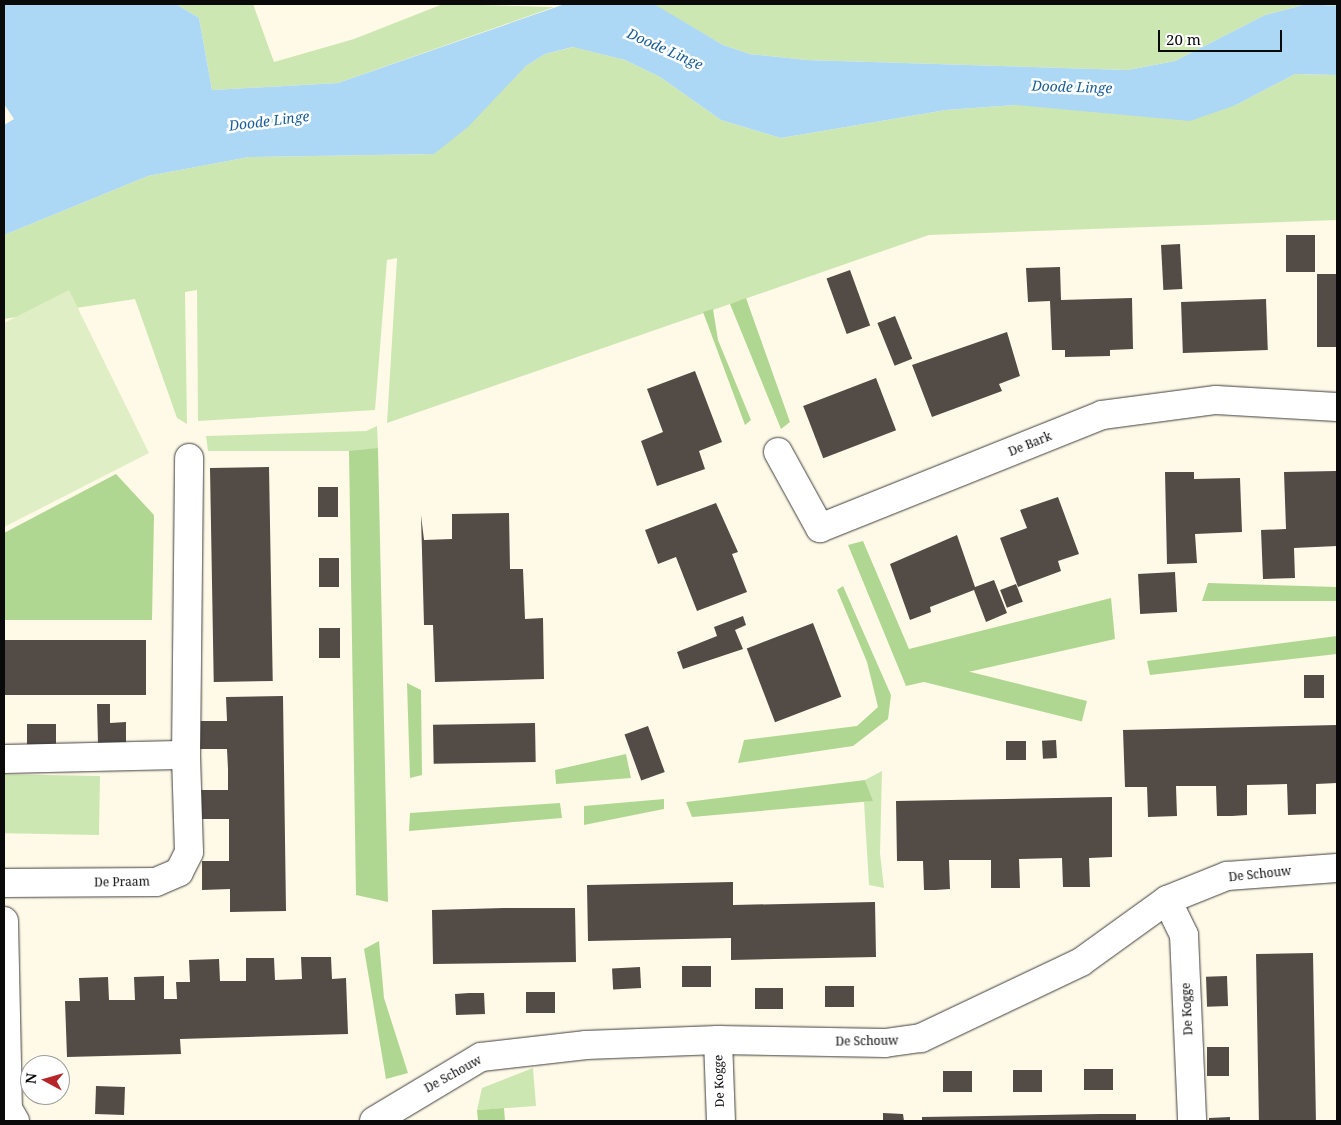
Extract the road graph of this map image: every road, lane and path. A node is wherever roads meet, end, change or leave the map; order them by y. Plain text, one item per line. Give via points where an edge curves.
1 (1337, 407) edge
2 (778, 452) dead end
3 (189, 458) dead end
4 (186, 755) junction
5 (4, 759) edge
6 (1337, 868) edge
7 (4, 883) edge
8 (1167, 900) junction
9 (4, 921) edge
10 (718, 1040) junction
11 (15, 1121) edge
12 (374, 1121) edge
13 (721, 1121) edge
14 (1192, 1121) edge

1 - 2 street, De Bark via 1216,400 1102,415 820,528
3 - 4 street, De Praam
4 - 5 street
4 - 7 street, De Praam via 189,852 179,872 156,882
6 - 8 street, De Schouw via 1227,876
8 - 10 street, De Schouw via 1081,962 921,1038 885,1043
8 - 14 street, De Kogge via 1184,935
9 - 11 street via 8,1109
10 - 12 street, De Schouw via 586,1045 481,1057
10 - 13 street, De Kogge

